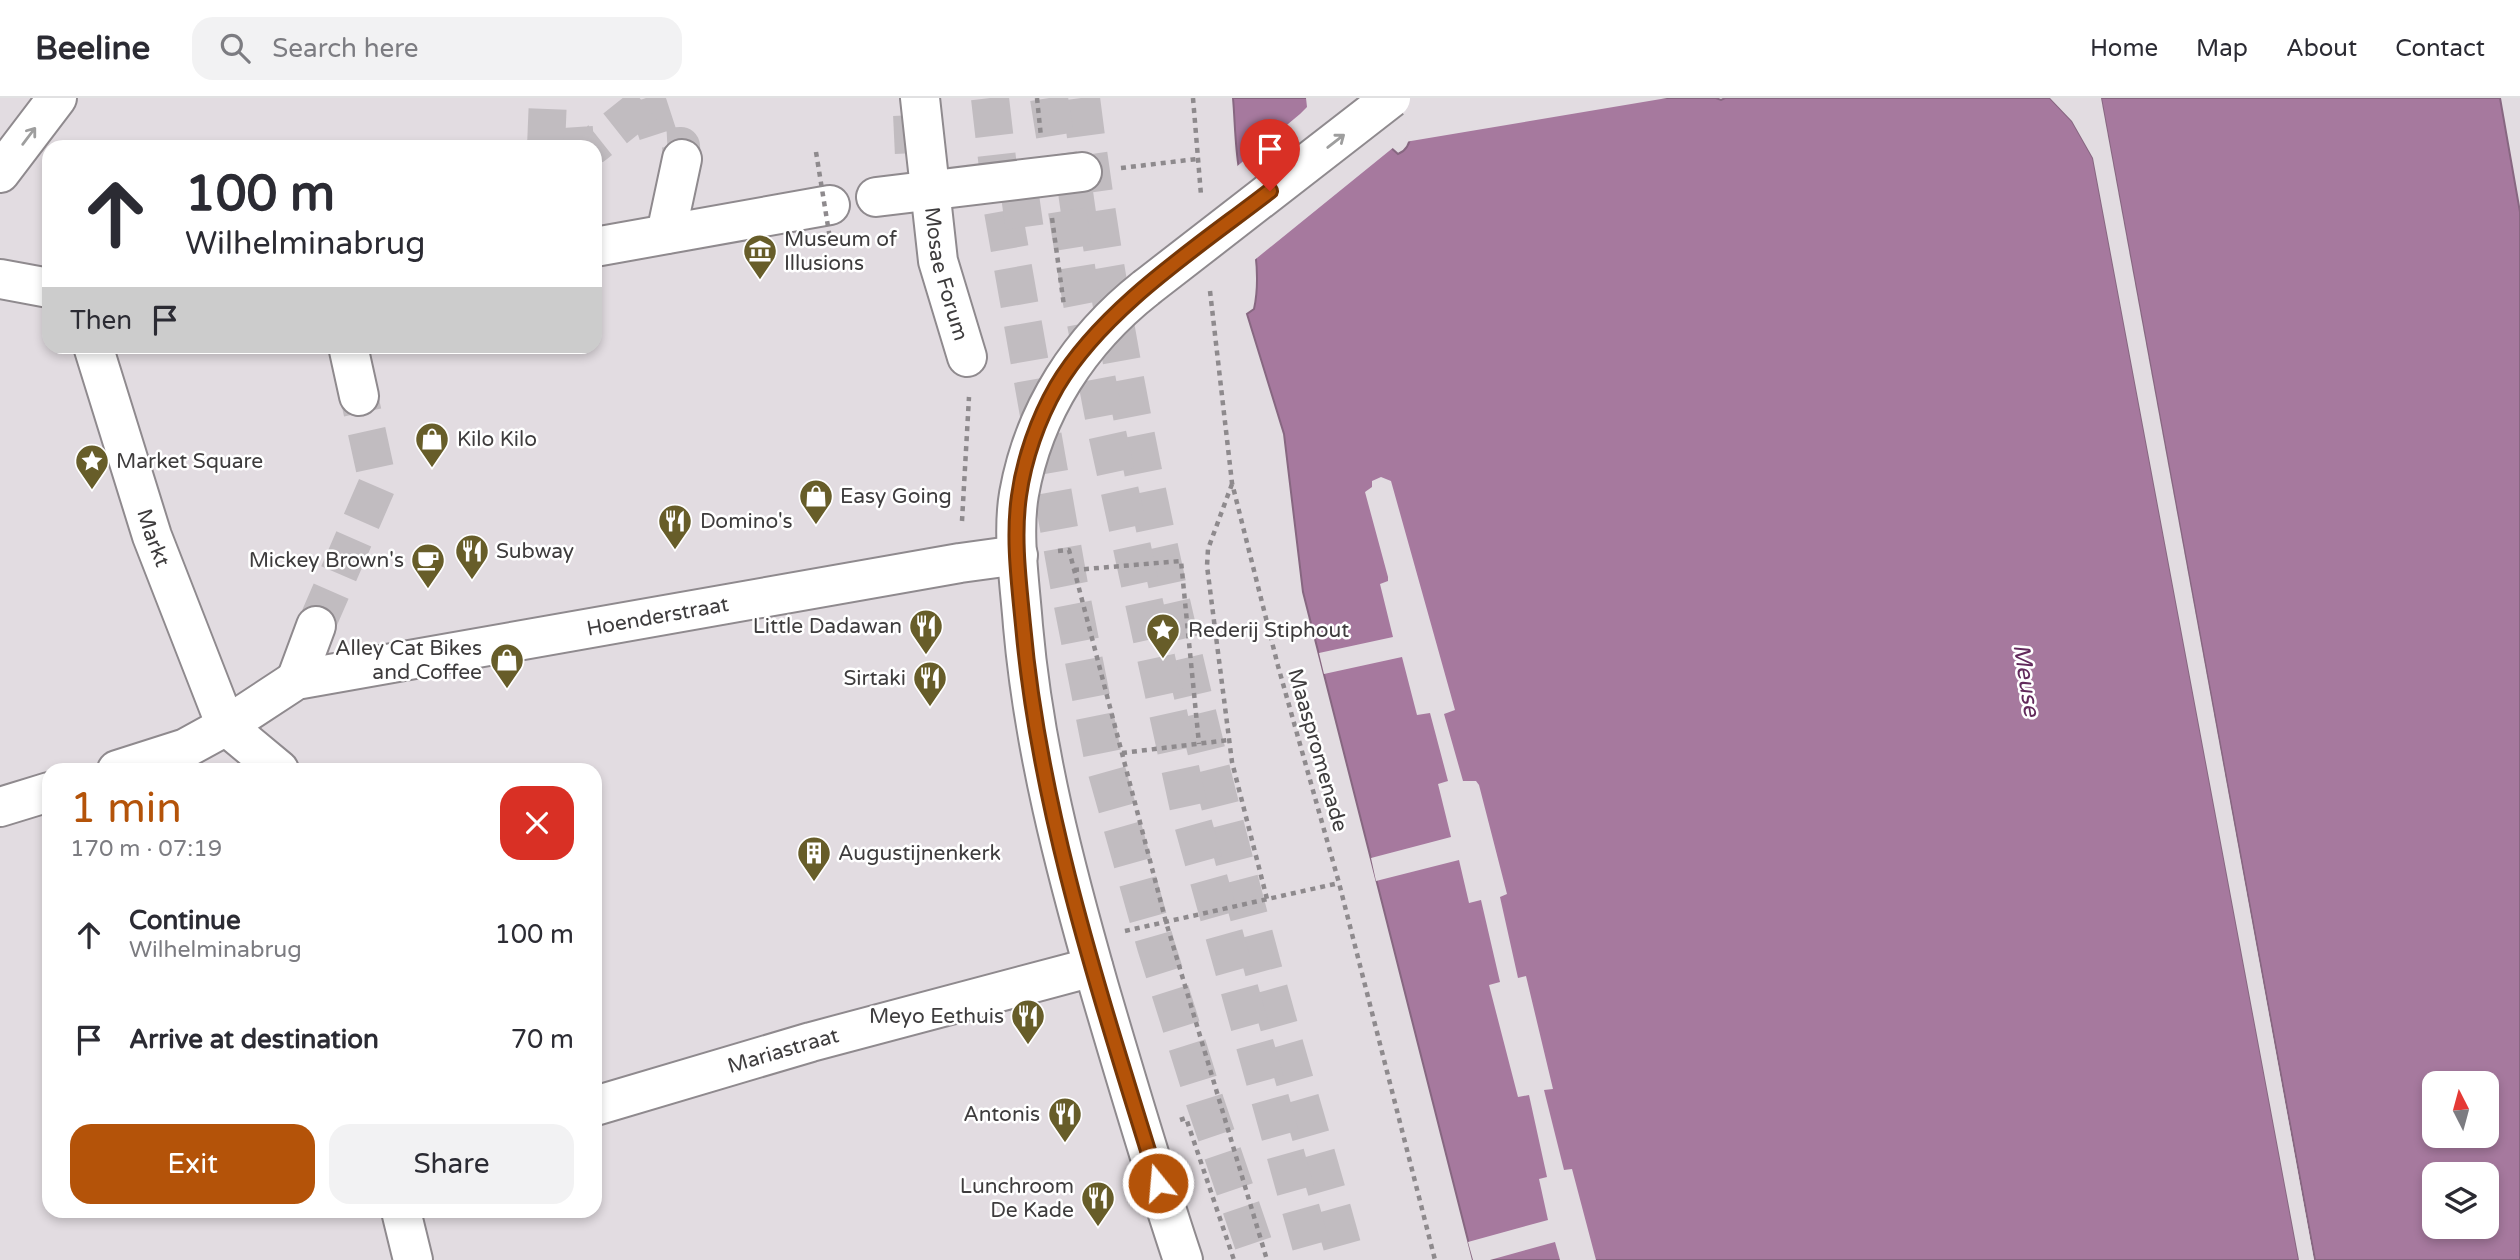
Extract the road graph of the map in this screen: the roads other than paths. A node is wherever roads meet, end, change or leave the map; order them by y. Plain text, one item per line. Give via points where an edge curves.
1 (57, 98) edge
2 (1391, 98) edge
3 (920, 122) edge
4 (682, 159) dead end
5 (1082, 172) tunnel mouth
6 (0, 173) edge
7 (928, 189) junction
8 (876, 197) dead end
9 (830, 205) dead end
10 (666, 234) junction
11 (602, 246) edge
12 (0, 279) edge
13 (42, 287) edge
14 (95, 354) edge
15 (350, 354) edge
16 (968, 375) road end
17 (359, 396) tunnel mouth
18 (1036, 554) junction
19 (316, 626) tunnel mouth
20 (296, 680) junction
21 (226, 726) junction
22 (139, 763) edge
23 (271, 763) edge
24 (42, 794) edge
25 (0, 807) edge
26 (1093, 967) junction
27 (602, 1104) edge
28 (403, 1218) edge
29 (413, 1260) edge
30 (1183, 1260) edge

6 -> 1 street
18 -> 2 street, bridge via 1019,494 1039,424 1077,358 1103,326 1146,288
3 - 7 street, Mosae Forum
4 - 10 street
5 - 7 street, Mosae Forum
7 - 8 street, Mosae Forum
7 - 16 street, Mosae Forum via 938,261
9 - 10 street
10 - 11 street
12 - 13 street
14 - 21 street, Markt via 152,536
15 - 17 street
18 - 20 street, Hoenderstraat via 960,563
18 - 26 street via 1027,664 1043,771
19 - 20 street
20 - 21 street
21 - 22 street via 186,748
21 - 23 street, Markt
24 - 25 street
26 - 27 street, Mariastraat via 811,1042
26 - 30 street
28 - 29 street

